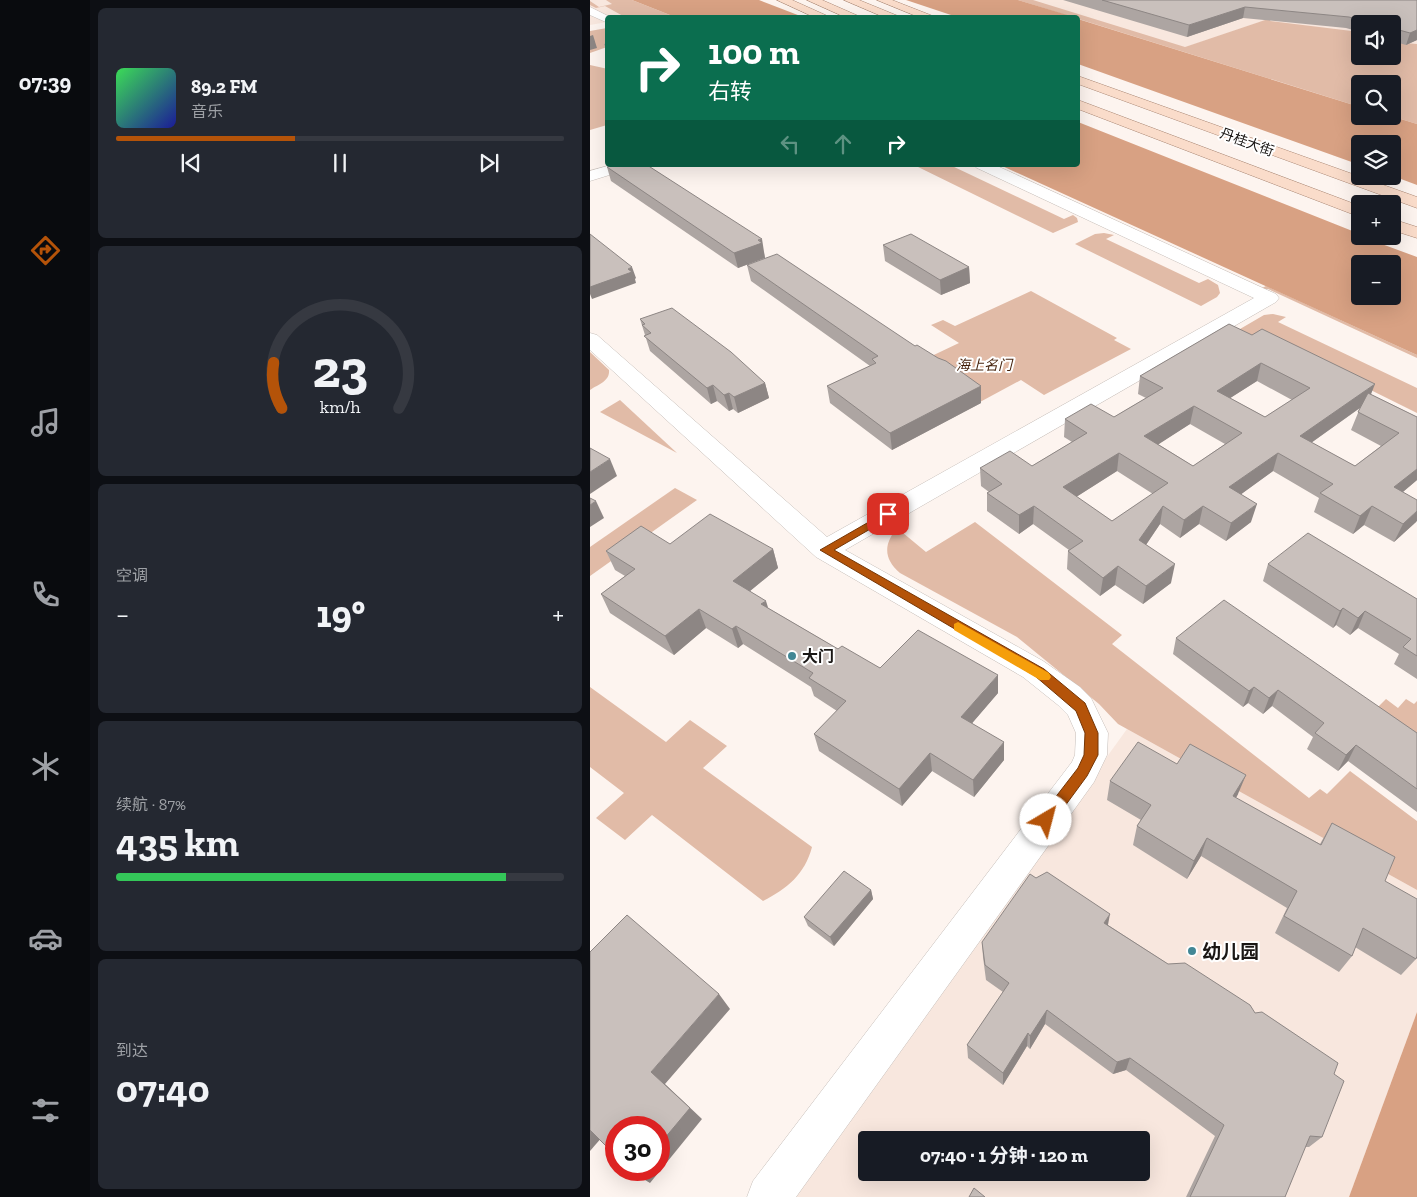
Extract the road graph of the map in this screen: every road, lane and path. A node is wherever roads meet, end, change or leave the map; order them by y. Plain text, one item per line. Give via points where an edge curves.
1 (782, 0) edge
2 (812, 0) edge
3 (849, 0) edge
4 (882, 0) edge
5 (590, 10) edge
6 (820, 15) edge
7 (850, 15) edge
8 (890, 15) edge
9 (924, 15) edge
10 (605, 20) edge
11 (1080, 81) edge
12 (1080, 105) edge
13 (620, 167) edge
14 (986, 167) edge
15 (590, 176) edge
16 (1417, 203) edge
17 (1351, 209) edge
18 (1401, 227) edge
19 (1417, 233) edge
20 (590, 339) edge
21 (825, 550) junction
22 (768, 1197) edge

1 - 6 main road
2 - 7 main road
3 - 8 main road
4 - 9 main road
5 - 10 street
11 - 16 main road, 丹桂大街
12 - 17 main road, 丹桂大街
13 - 15 street
14 - 21 street via 1269,298
18 - 19 main road
20 - 21 street
21 - 22 street via 1040,673 1080,707 1088,720 1092,744 1083,772

